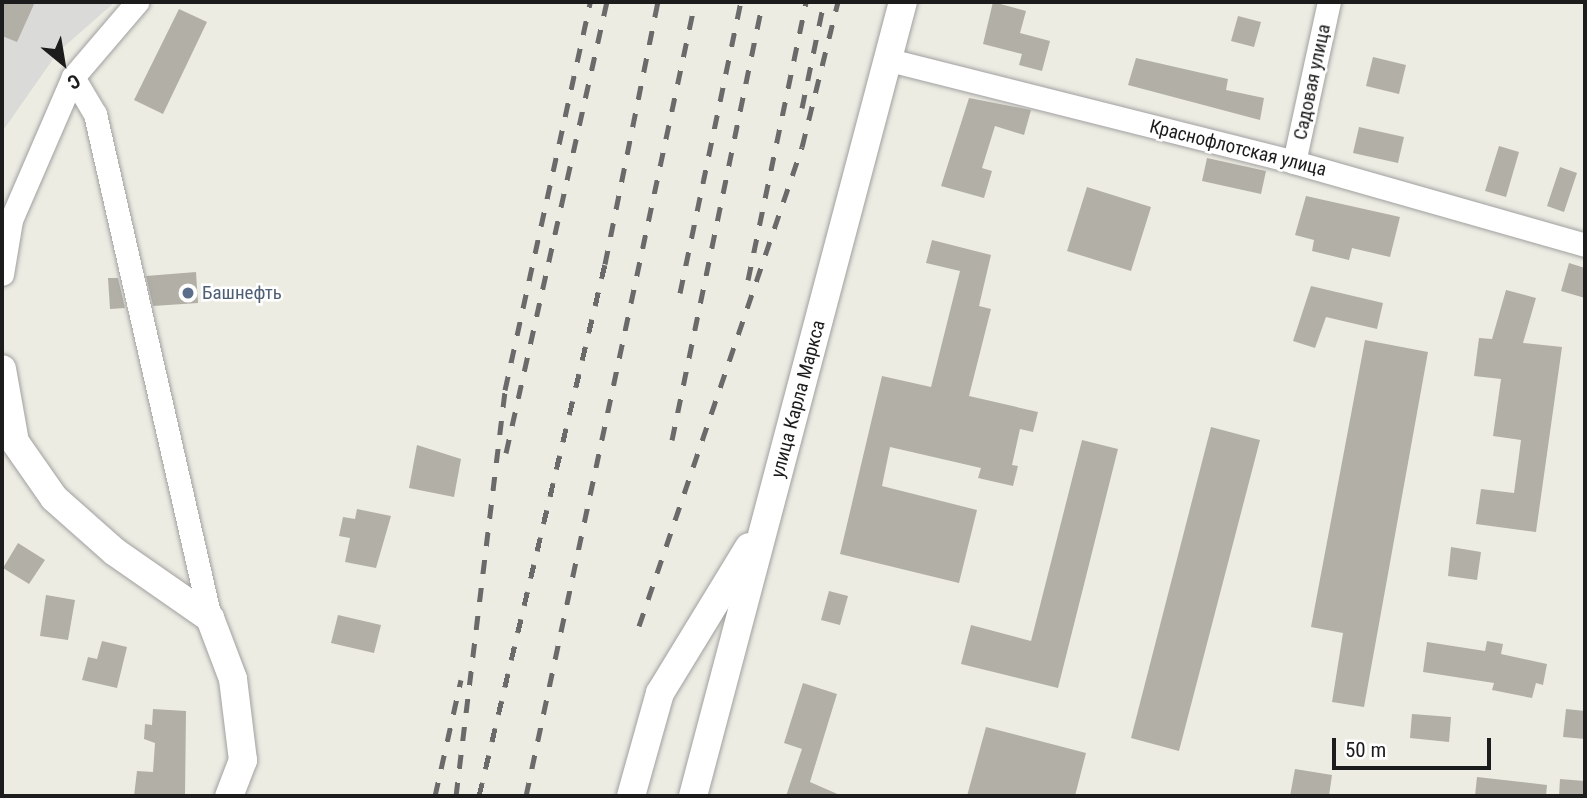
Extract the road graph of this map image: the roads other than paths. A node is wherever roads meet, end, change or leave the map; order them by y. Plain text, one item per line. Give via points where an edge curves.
1 (137, 2) edge
2 (902, 2) edge
3 (1329, 2) edge
4 (889, 60) junction
5 (73, 77) junction
6 (1294, 162) junction
7 (1585, 245) edge
8 (2, 274) edge
9 (2, 369) edge
10 (8, 449) edge
11 (765, 521) junction
12 (210, 618) junction
13 (229, 796) edge
14 (631, 796) edge
15 (693, 796) edge

1 - 5 street
2 - 4 street, улица Карла Маркса
3 - 6 street, Садовая улица
4 - 6 street, Краснофлотская улица
4 - 11 street, улица Карла Маркса
5 - 8 street via 11,220
5 - 12 street via 95,114
6 - 7 street, Краснофлотская улица
9 - 10 street
10 - 12 street via 115,552
11 - 14 street via 660,693
11 - 15 street, улица Карла Маркса
12 - 13 street via 233,679 243,760

